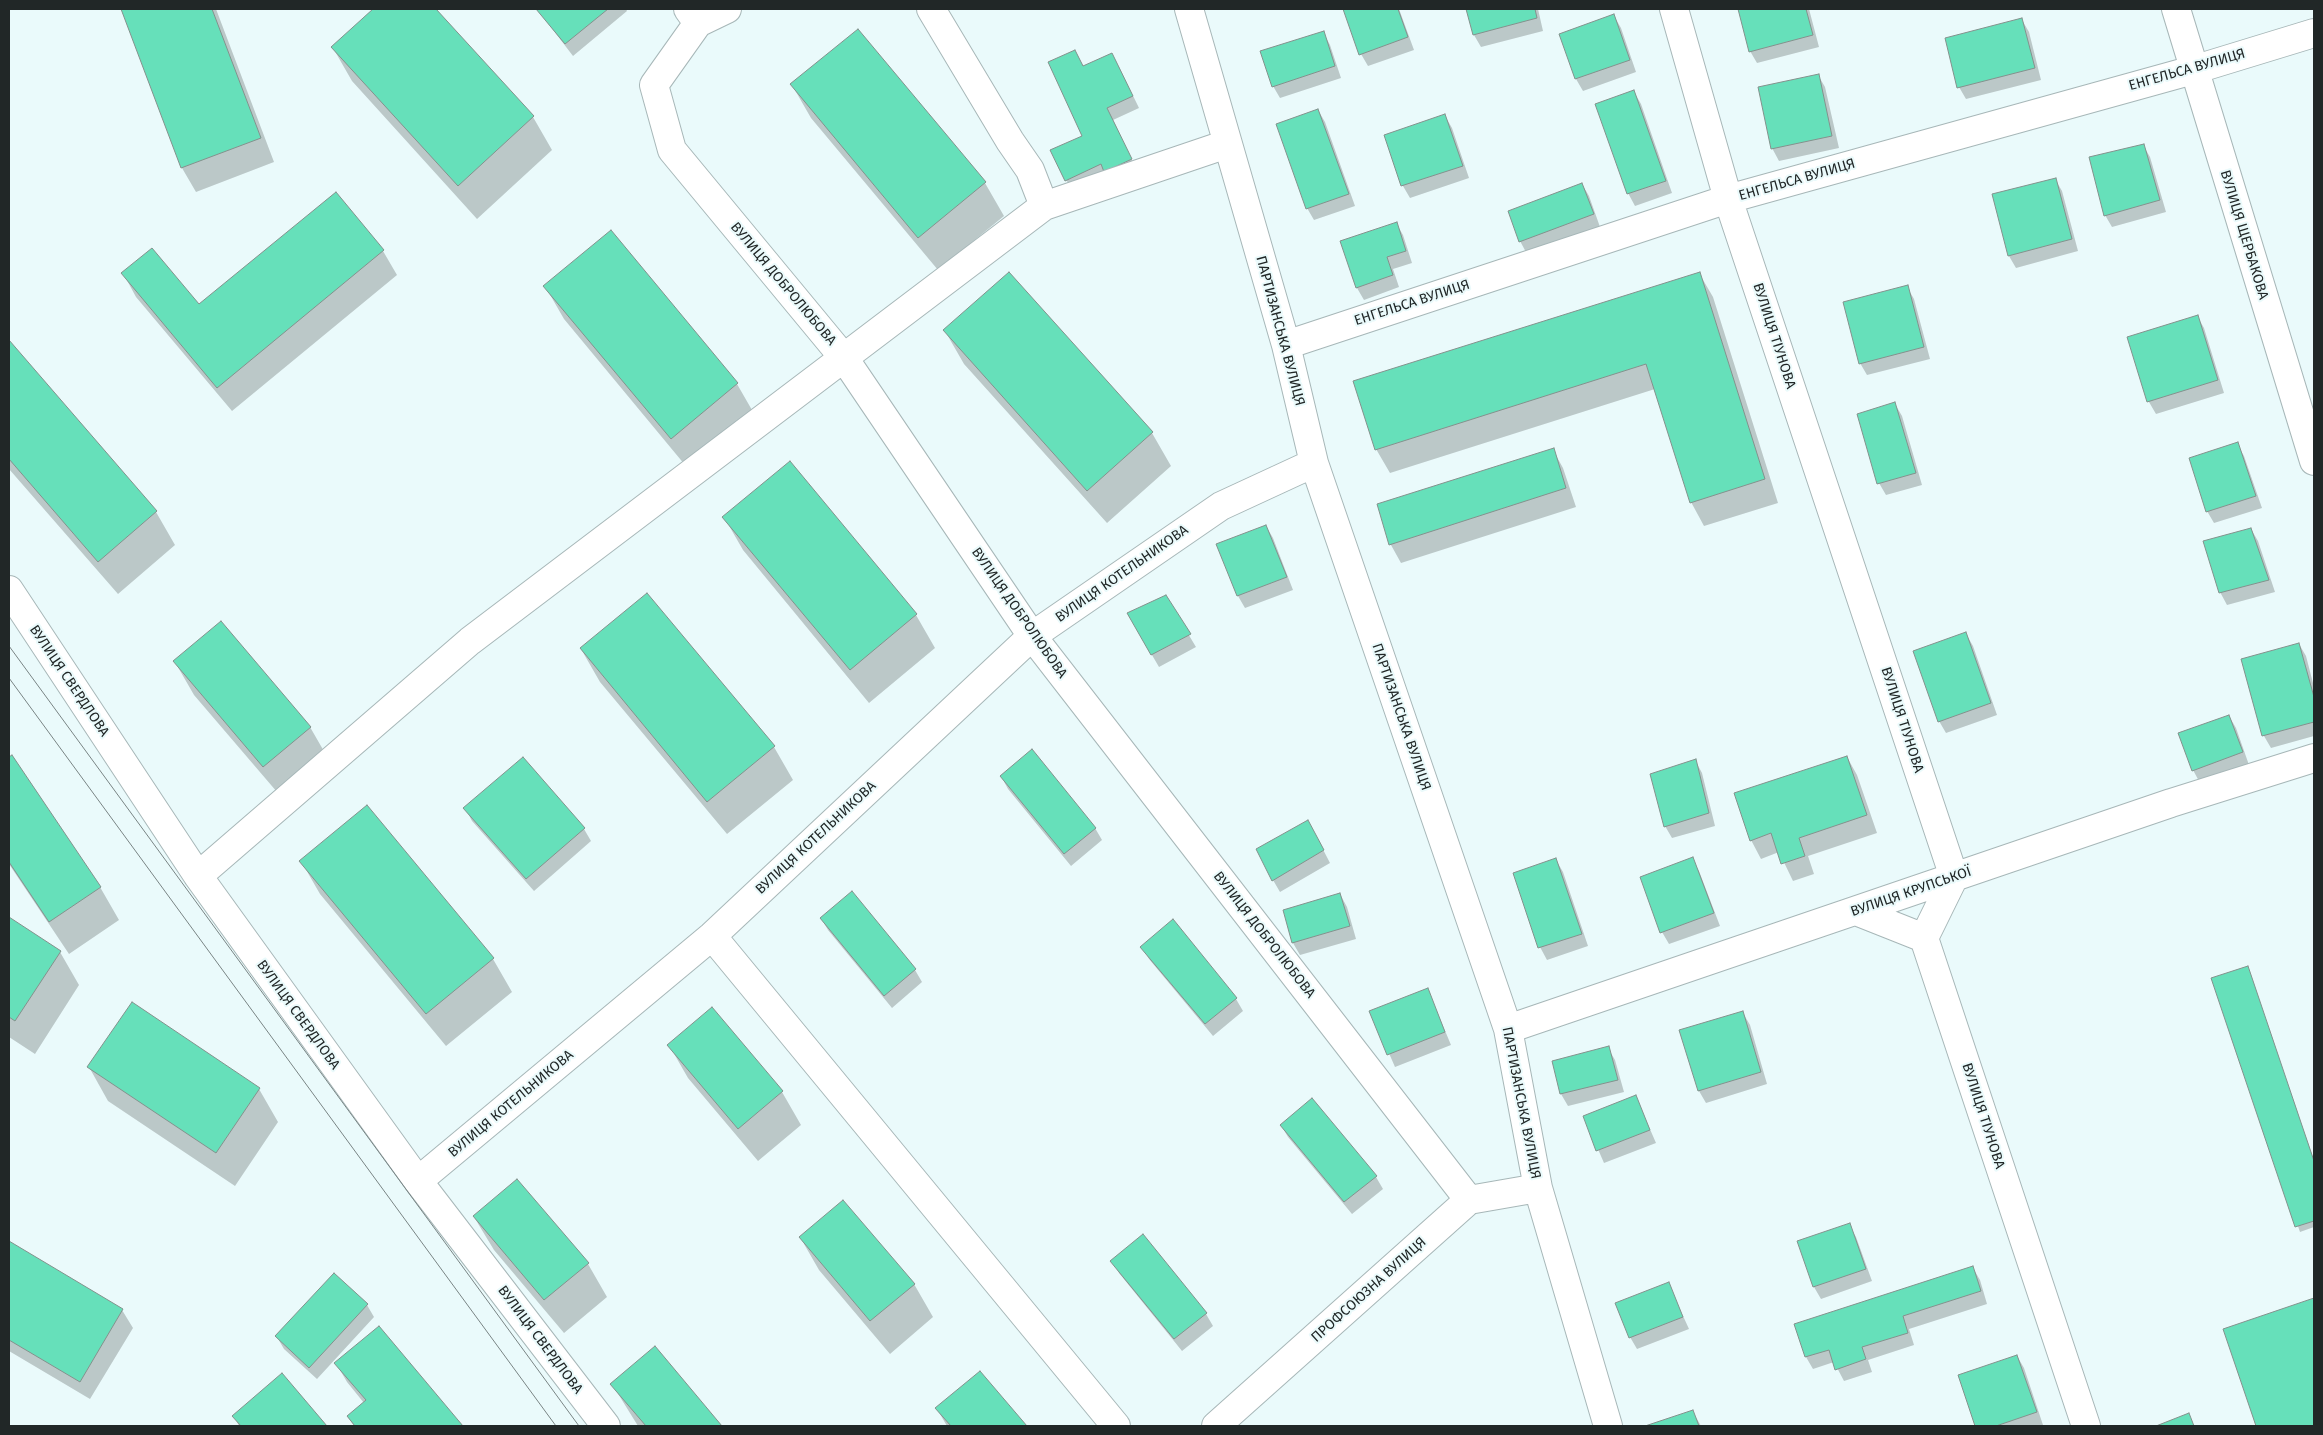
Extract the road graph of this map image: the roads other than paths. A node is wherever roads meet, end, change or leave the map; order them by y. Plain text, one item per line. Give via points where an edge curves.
1 (727, 9) edge
2 (931, 9) edge
3 (1189, 9) edge
4 (1674, 9) edge
5 (2176, 9) edge
6 (693, 16) edge
7 (2314, 32) edge
8 (2193, 70) junction
9 (1227, 144) junction
10 (1728, 199) junction
11 (1044, 206) junction
12 (1286, 345) junction
13 (844, 358) junction
14 (2314, 461) edge
15 (1314, 463) junction
16 (9, 590) edge
17 (1032, 636) junction
18 (2314, 758) edge
19 (198, 876) junction
20 (1954, 877) junction
21 (1856, 911) junction
22 (712, 936) junction
23 (1924, 938) junction
24 (1508, 1029) junction
25 (418, 1181) junction
26 (1538, 1188) junction
27 (1469, 1200) junction
28 (606, 1426) edge
29 (1116, 1426) edge
30 (1216, 1426) edge
31 (1608, 1426) edge
32 (2086, 1426) edge

1 - 6 street
2 - 11 street via 1030,170
3 - 9 street, ПАРТИЗАНСЬКА ВУЛИЦЯ
4 - 10 street, ВУЛИЦЯ ТІУНОВА
5 - 8 street, ВУЛИЦЯ ЩЕРБАКОВА
6 - 13 street, ВУЛИЦЯ ДОБРОЛЮБОВА via 654,85 672,150
7 - 8 street, ЕНГЕЛЬСА ВУЛИЦЯ
8 - 10 street, ЕНГЕЛЬСА ВУЛИЦЯ
8 - 14 street, ВУЛИЦЯ ЩЕРБАКОВА
9 - 11 street
9 - 12 street, ПАРТИЗАНСЬКА ВУЛИЦЯ
10 - 12 street, ЕНГЕЛЬСА ВУЛИЦЯ
10 - 20 street, ВУЛИЦЯ ТІУНОВА
11 - 13 street
12 - 15 street, ПАРТИЗАНСЬКА ВУЛИЦЯ
13 - 17 street, ВУЛИЦЯ ДОБРОЛЮБОВА
13 - 19 street via 470,640
15 - 17 street, ВУЛИЦЯ КОТЕЛЬНИКОВА via 1221,506
15 - 24 street, ПАРТИЗАНСЬКА ВУЛИЦЯ
16 - 19 street, ВУЛИЦЯ СВЕРДЛОВА
17 - 22 street, ВУЛИЦЯ КОТЕЛЬНИКОВА
17 - 27 street, ВУЛИЦЯ ДОБРОЛЮБОВА
18 - 20 street, ВУЛИЦЯ КРУПСЬКОЇ
19 - 25 street, ВУЛИЦЯ СВЕРДЛОВА
20 - 21 street, ВУЛИЦЯ КРУПСЬКОЇ
20 - 23 street
21 - 23 street
21 - 24 street, ВУЛИЦЯ КРУПСЬКОЇ
22 - 25 street, ВУЛИЦЯ КОТЕЛЬНИКОВА
22 - 29 street
23 - 32 street, ВУЛИЦЯ ТІУНОВА
24 - 26 street, ПАРТИЗАНСЬКА ВУЛИЦЯ
25 - 28 street, ВУЛИЦЯ СВЕРДЛОВА
26 - 27 street
26 - 31 street, ПАРТИЗАНСЬКА ВУЛИЦЯ
27 - 30 street, ПРОФСОЮЗНА ВУЛИЦЯ

